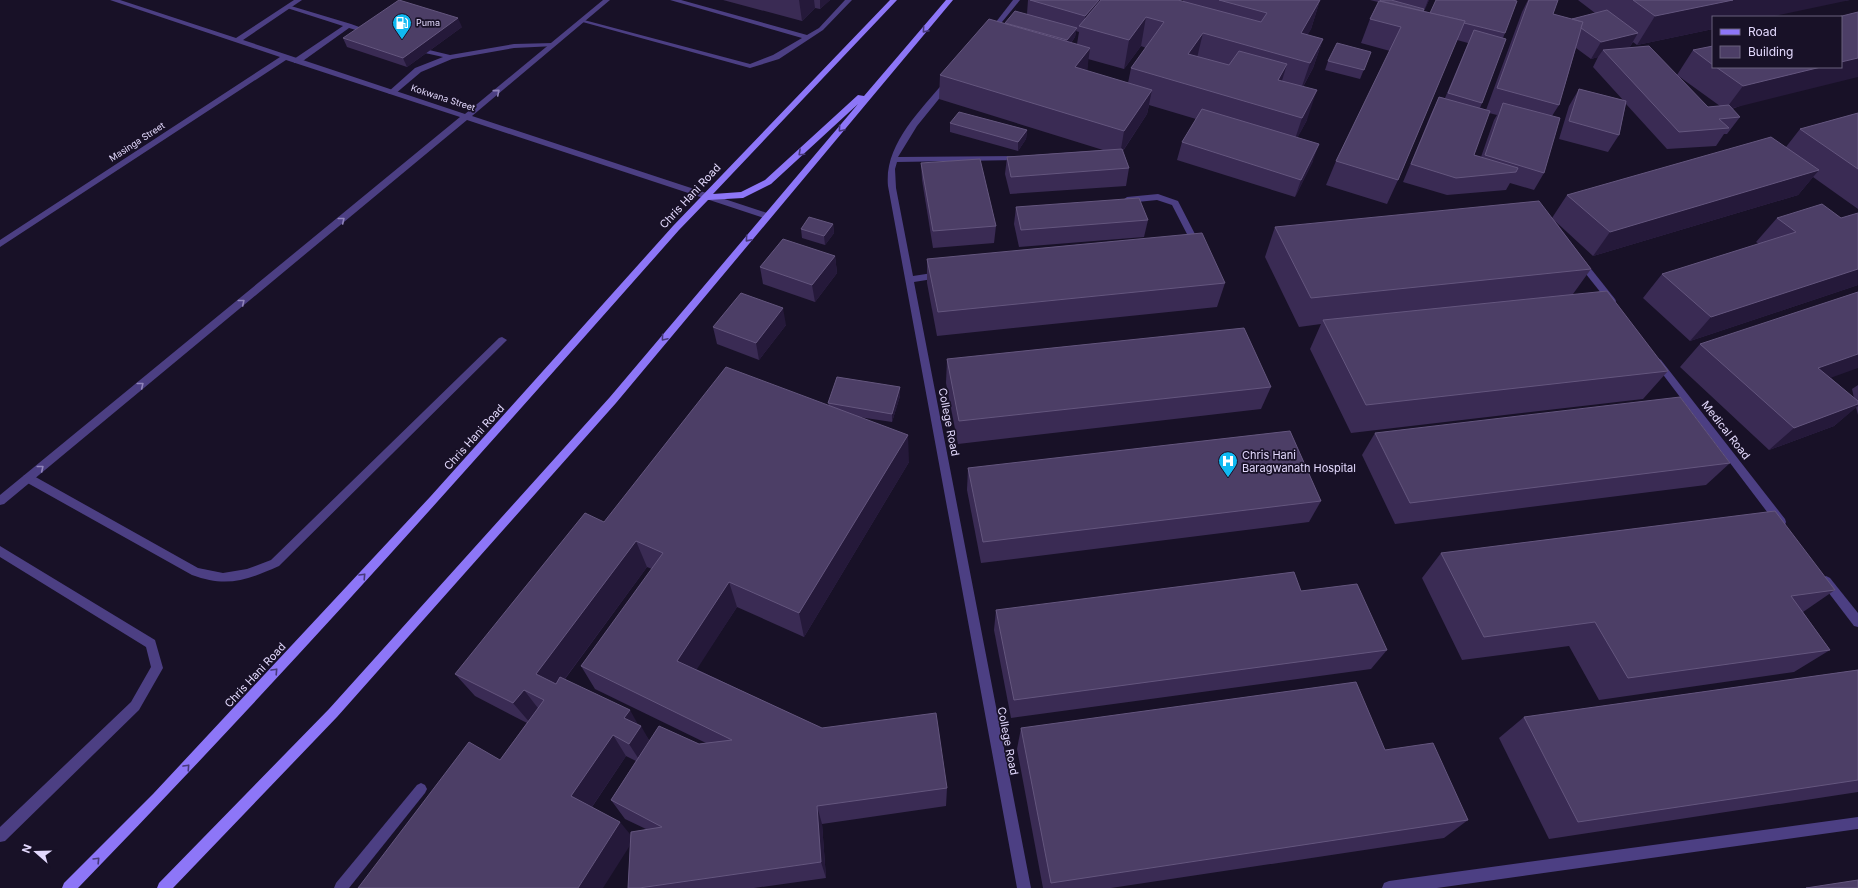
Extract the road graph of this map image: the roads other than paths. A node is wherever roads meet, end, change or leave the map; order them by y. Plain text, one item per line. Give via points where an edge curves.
1 (113, 0) edge
2 (299, 0) edge
3 (607, 0) edge
4 (673, 0) edge
5 (849, 0) edge
6 (894, 0) edge
7 (950, 0) edge
8 (1017, 0) edge
9 (289, 7) junction
10 (582, 21) junction
11 (349, 25) junction
12 (370, 32) edge
13 (807, 37) junction
14 (237, 41) junction
15 (983, 41) edge
16 (553, 45) junction
17 (428, 51) edge
18 (285, 57) junction
19 (450, 57) junction
20 (297, 61) junction
21 (891, 68) junction
22 (953, 77) edge
23 (392, 92) junction
24 (467, 117) junction
25 (1027, 158) edge
26 (895, 160) junction
27 (705, 197) junction
28 (1120, 201) edge
29 (767, 216) junction
30 (0, 244) edge
31 (1182, 248) edge
32 (1574, 253) edge
33 (948, 274) edge
34 (910, 279) junction
35 (1618, 309) edge
36 (502, 340) dead end
37 (1651, 353) edge
38 (28, 478) junction
39 (0, 501) edge
40 (1786, 528) edge
41 (0, 551) edge
42 (1820, 572) edge
43 (1858, 622) edge
44 (421, 789) dead end
45 (1858, 823) edge
46 (0, 836) edge
47 (69, 888) edge
48 (164, 888) edge
49 (341, 888) edge
50 (1024, 888) edge
51 (1389, 888) edge

1 - 14 street, Kokwana Street
2 - 9 street
3 - 10 street
4 - 13 street
5 - 13 street via 820,29
6 - 27 main road, Chris Hani Road
7 -> 21 main road
8 - 15 street
9 - 11 street
9 - 14 street
10 - 13 street via 750,66 776,57
10 - 16 street
11 - 12 street
11 - 20 street
14 - 18 street, Kokwana Street
16 - 19 street via 514,46
24 -> 16 street
17 - 19 street
18 - 20 street, Kokwana Street
18 - 30 street, Masinga Street
19 - 23 street via 418,70
20 - 23 street, Kokwana Street
21 -> 27 main road via 768,182 744,195
21 -> 29 main road
22 - 26 street, College Road via 919,118
23 - 24 street, Kokwana Street
24 - 27 street, Kokwana Street
38 -> 24 street
25 - 26 street
26 - 34 street, College Road via 892,169 892,188
27 - 29 street, Kokwana Street
47 -> 27 main road, Chris Hani Road via 157,798 428,506
28 - 31 street via 1158,197 1175,203 1192,236 1190,243
29 -> 48 main road via 613,400 333,713
32 - 35 street
33 - 34 street
34 - 50 street, College Road
36 - 38 street via 275,563 248,574 223,578 196,572
37 - 40 street, Medical Road
38 - 39 street
41 - 46 street via 151,644 157,668 135,706
42 - 43 street
44 - 49 street
45 - 51 street

